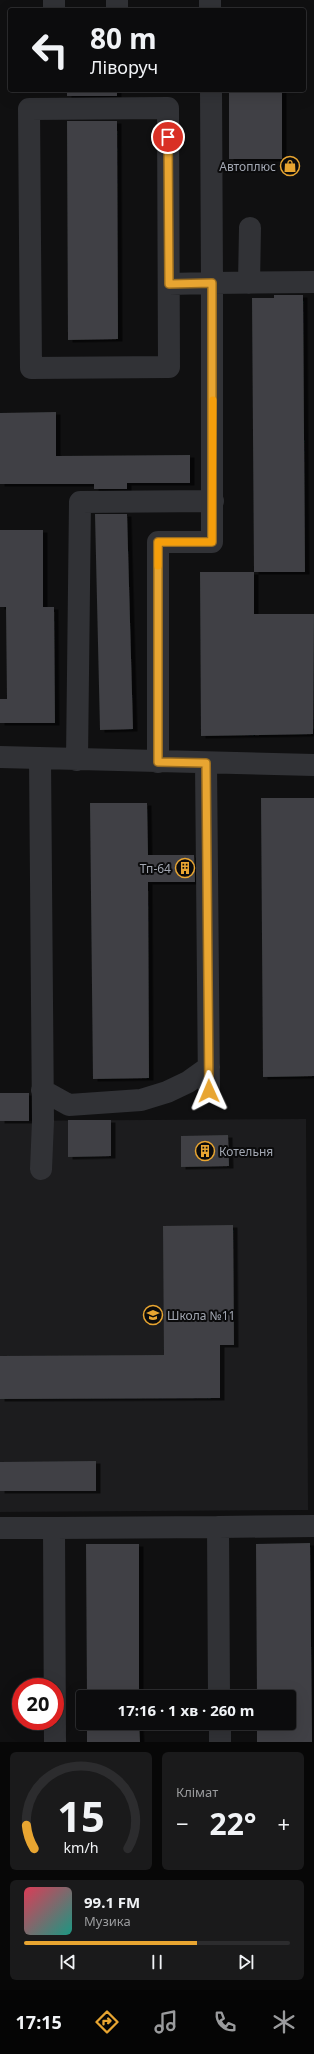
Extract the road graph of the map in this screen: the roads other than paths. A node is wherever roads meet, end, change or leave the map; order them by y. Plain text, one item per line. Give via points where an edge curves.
1 (211, 92) edge
2 (250, 228) dead end
3 (314, 282) edge
4 (212, 283) junction
5 (249, 283) junction
6 (169, 284) junction
7 (213, 501) junction
8 (0, 758) edge
9 (40, 759) junction
10 (77, 760) junction
11 (158, 762) junction
12 (206, 763) junction
13 (314, 765) edge
14 (209, 1067) junction
15 (42, 1090) junction
16 (209, 1091) dead end
17 (41, 1169) dead end
18 (218, 1526) junction
19 (314, 1526) edge
20 (0, 1528) edge
21 (54, 1528) junction
22 (219, 1690) edge
23 (220, 1730) edge
24 (55, 1742) edge
25 (220, 1742) edge

1 - 4 lane
2 - 5 lane
3 - 5 lane
4 - 5 lane
4 - 6 lane
4 - 7 lane
6 - 6 lane via 168,108 29,109 31,368 169,367
7 - 10 lane via 80,502
7 - 11 lane via 212,542 158,542
8 - 9 lane
9 - 10 lane
9 - 15 lane
10 - 11 lane
11 - 12 lane
12 - 13 lane
12 - 14 lane
14 - 15 lane via 188,1082 141,1100 69,1105
14 - 16 lane
15 - 17 lane
18 - 19 lane
18 - 21 lane
18 - 22 lane
20 - 21 lane
21 - 24 lane
23 - 25 lane

